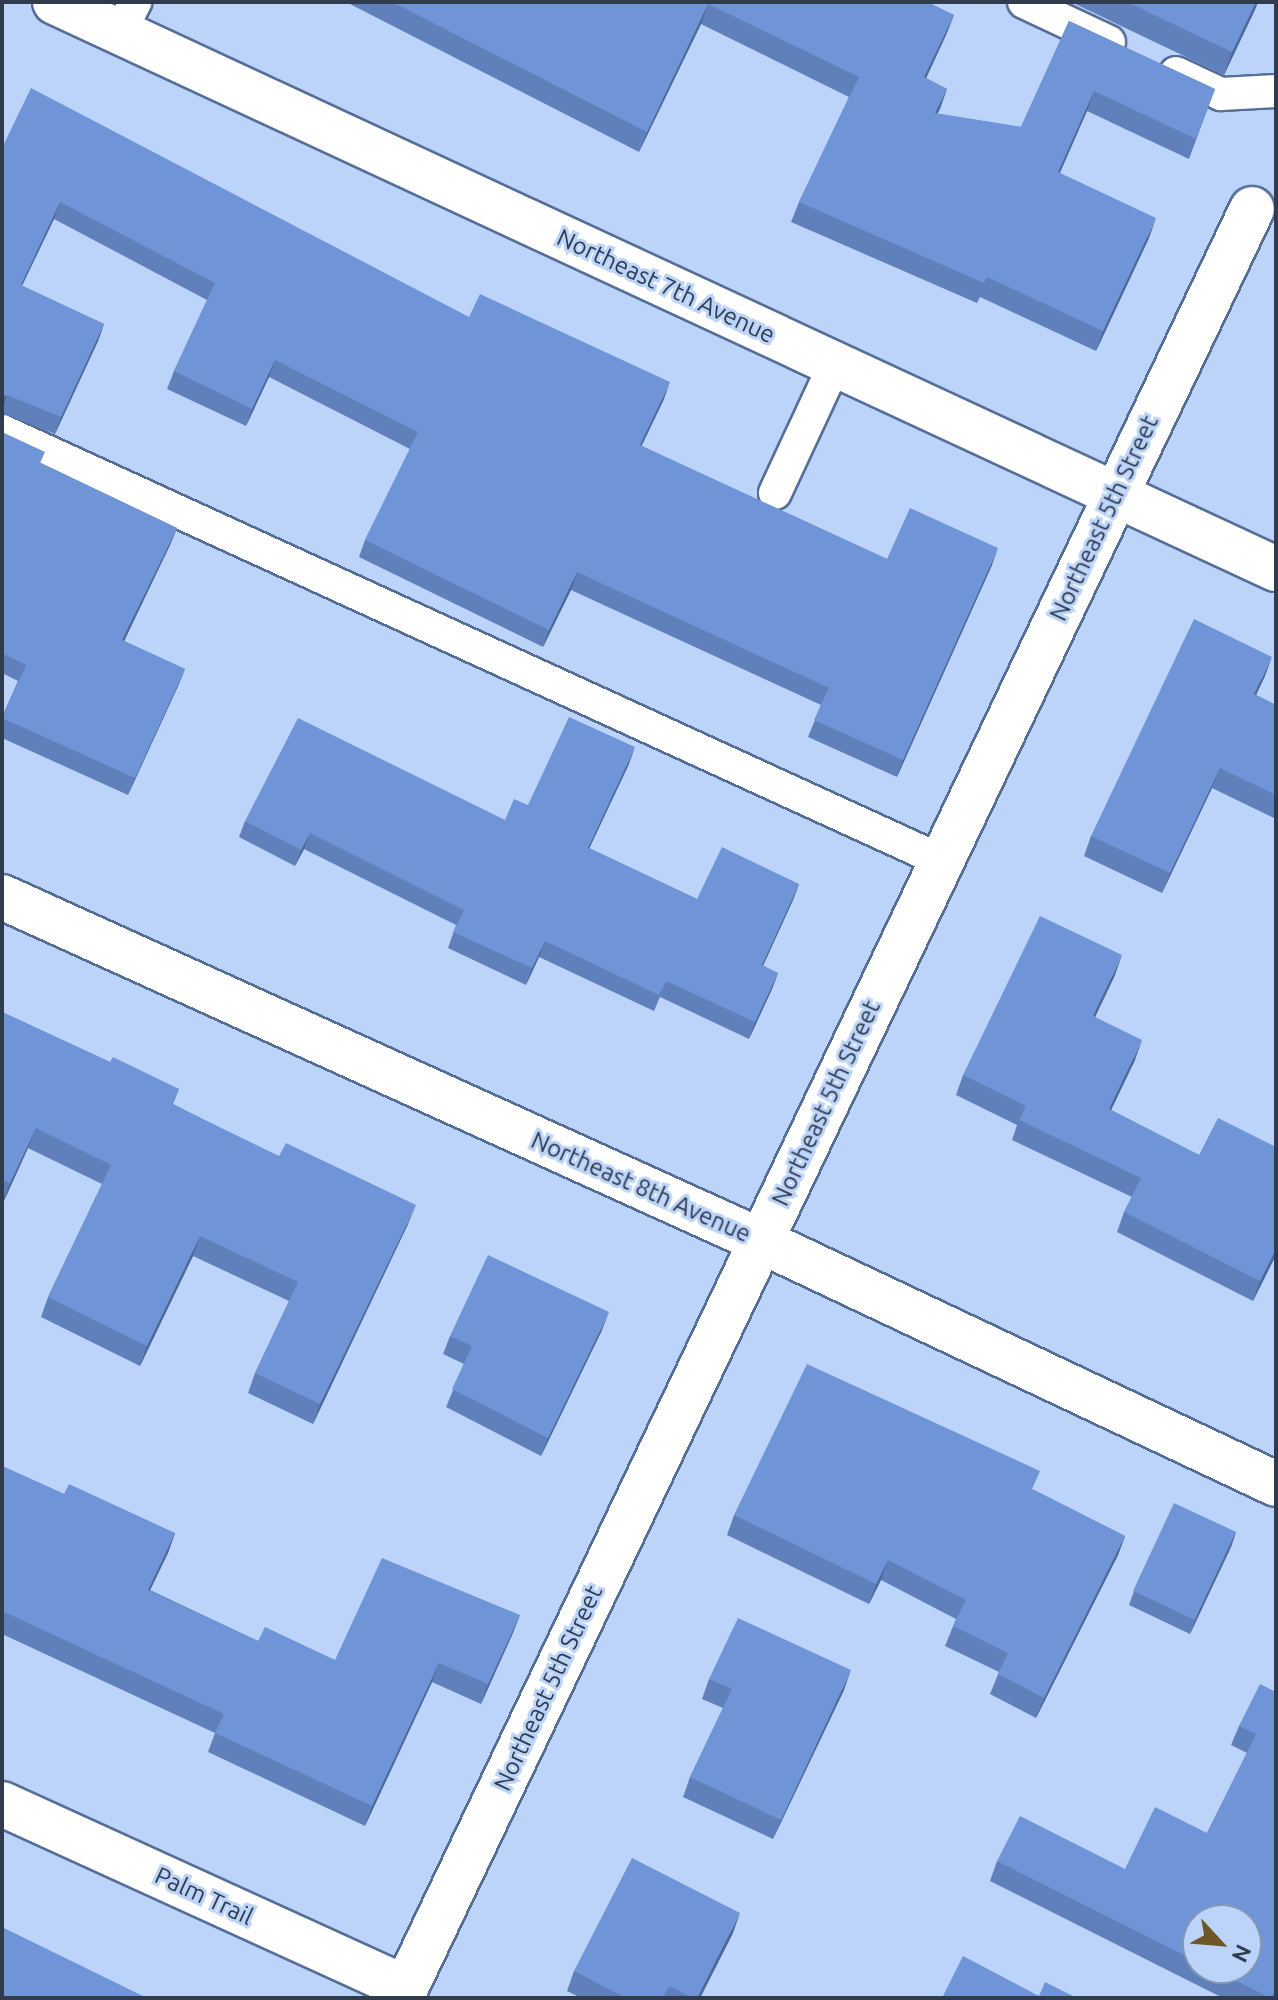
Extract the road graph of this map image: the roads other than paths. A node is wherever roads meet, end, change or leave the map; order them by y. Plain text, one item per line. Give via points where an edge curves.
1 (55, 2) edge
2 (1024, 2) edge
3 (128, 17) edge
4 (1276, 91) edge
5 (1252, 209) dead end
6 (835, 364) junction
7 (2, 431) edge
8 (775, 493) dead end
9 (1115, 495) junction
10 (1276, 569) edge
11 (942, 861) junction
12 (2, 897) edge
13 (761, 1241) junction
14 (1276, 1484) edge
15 (2, 1804) edge
16 (403, 1993) edge

1 - 3 street, Northeast 7th Avenue
2 - 4 lane via 1221,94
3 - 6 street, Northeast 7th Avenue
5 - 9 street, Northeast 5th Street
6 - 8 lane
6 - 9 street, Northeast 7th Avenue
7 - 11 lane
9 - 10 street, Northeast 7th Avenue
9 - 11 street, Northeast 5th Street
11 - 13 street, Northeast 5th Street
12 - 13 street, Northeast 8th Avenue
13 - 14 street, Northeast 8th Avenue
13 - 16 street, Northeast 5th Street
15 - 16 street, Palm Trail

